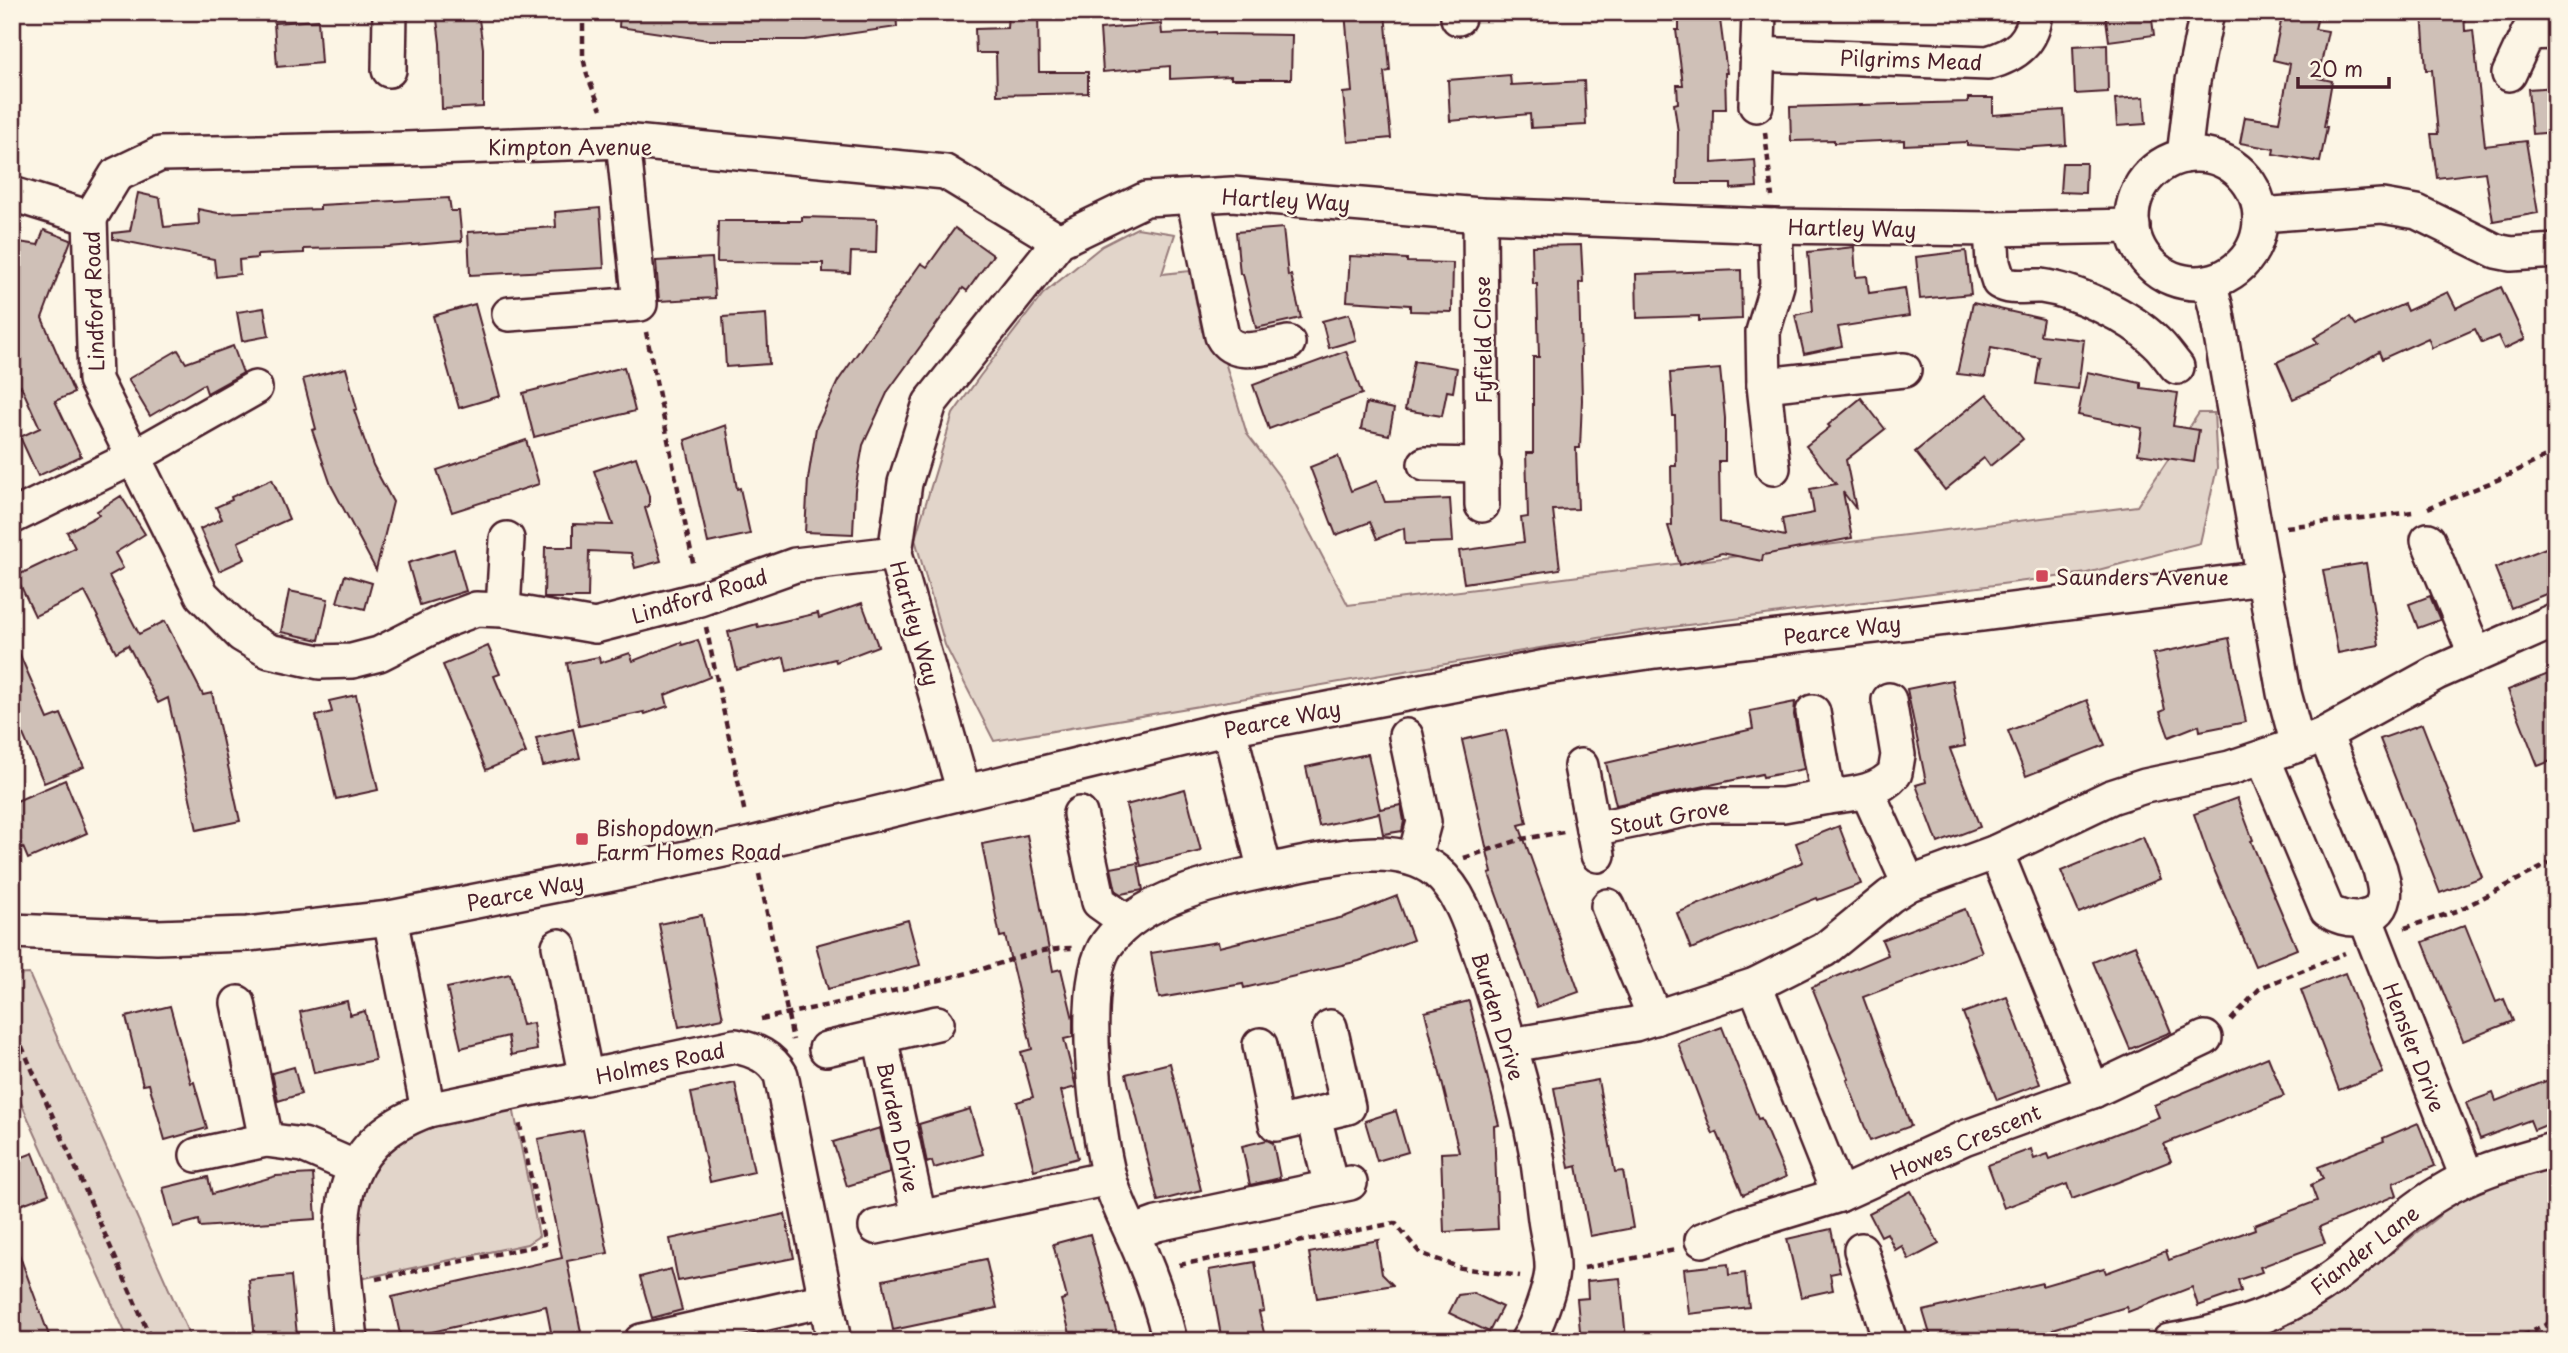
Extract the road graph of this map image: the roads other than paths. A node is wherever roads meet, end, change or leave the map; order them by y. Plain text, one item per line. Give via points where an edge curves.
1 (390, 12) edge
2 (1759, 12) edge
3 (2036, 12) edge
4 (2207, 12) edge
5 (2535, 26) edge
6 (1757, 54) junction
7 (389, 70) dead end
8 (2509, 74) dead end
9 (1756, 105) road end
10 (614, 142) junction
11 (2184, 156) junction
12 (12, 194) edge
13 (1193, 196) junction
14 (1480, 215) junction
15 (2261, 215) junction
16 (90, 218) junction
17 (1775, 226) junction
18 (2133, 226) junction
19 (1991, 229) junction
20 (1059, 242) junction
21 (2556, 251) edge
22 (2209, 282) junction
23 (509, 314) dead end
24 (1288, 343) dead end
25 (2177, 367) dead end
26 (1904, 370) dead end
27 (1764, 385) junction
28 (255, 388) dead end
29 (132, 458) junction
30 (1425, 464) dead end
31 (1484, 465) junction
32 (1773, 468) dead end
33 (1482, 505) dead end
34 (12, 517) edge
35 (507, 539) dead end
36 (2428, 540) dead end
37 (895, 553) junction
38 (2264, 578) junction
39 (503, 610) junction
40 (2556, 620) edge
41 (2475, 654) junction
42 (1889, 699) dead end
43 (1813, 712) dead end
44 (1230, 728) junction
45 (1406, 736) dead end
46 (2311, 740) junction
47 (2263, 758) junction
48 (1581, 766) dead end
49 (1867, 791) junction
50 (964, 792) junction
51 (1828, 797) junction
52 (1080, 814) dead end
53 (1996, 852) junction
54 (1424, 865) junction
55 (1265, 871) junction
56 (1909, 884) junction
57 (1608, 906) dead end
58 (2365, 917) junction
59 (390, 918) junction
60 (1127, 922) junction
61 (12, 931) edge
62 (559, 946) dead end
63 (1755, 985) junction
64 (238, 1003) dead end
65 (1655, 1018) junction
66 (937, 1023) dead end
67 (1330, 1027) dead end
68 (880, 1037) junction
69 (2205, 1038) dead end
70 (1260, 1045) dead end
71 (1511, 1045) junction
72 (826, 1049) dead end
73 (586, 1078) junction
74 (2093, 1091) junction
75 (428, 1110) junction
76 (1314, 1116) junction
77 (266, 1140) junction
78 (2556, 1149) edge
79 (197, 1155) dead end
80 (354, 1167) junction
81 (2467, 1177) junction
82 (1109, 1178) junction
83 (1839, 1195) junction
84 (919, 1217) junction
85 (876, 1227) dead end
86 (1132, 1233) junction
87 (1702, 1240) road end
88 (1861, 1250) dead end
89 (825, 1300) junction
90 (351, 1341) edge
91 (641, 1341) edge
92 (834, 1341) edge
93 (1170, 1341) edge
94 (1527, 1341) edge
95 (1889, 1341) edge
96 (2169, 1341) edge

1 - 7 street
2 - 6 street
3 - 6 street, Pilgrims Mead via 2027,42 1988,63
4 - 11 street
5 - 8 street
6 - 9 street
10 - 16 street, Kimpton Avenue via 160,154 117,174
10 - 20 street, Kimpton Avenue via 946,172
10 - 23 street via 640,304
11 - 15 street via 2230,164 2252,186
11 - 18 street via 2169,161 2145,181 2135,202
12 - 16 street, Lindford Road
13 - 14 street, Hartley Way via 1232,194
13 - 20 street, Hartley Way via 1146,199
13 - 24 street via 1226,344 1239,350
14 - 17 street, Hartley Way
14 - 31 street, Fyfield Close
15 - 21 street via 2382,206 2437,220 2496,251
15 - 22 street via 2252,251 2226,276
16 - 29 street, Lindford Road via 95,380
17 - 19 street, Hartley Way
17 - 27 street via 1777,285 1763,332
18 - 19 street, Hartley Way
18 - 22 street via 2137,243 2158,271 2191,283
19 - 25 street via 1999,282 2007,287 2054,289 2114,312 2155,341
20 - 37 street, Hartley Way via 930,402 905,483
22 - 38 street
26 - 27 street
27 - 32 street
28 - 29 street
29 - 34 street
29 - 39 street, Lindford Road via 202,595 242,635 269,651 319,662 352,661 379,654 476,609
30 - 31 street
31 - 33 street, Fyfield Close
35 - 39 street
36 - 41 street
37 - 39 street, Lindford Road via 794,565 700,599 595,626
37 - 50 street, Hartley Way
38 - 44 street, Pearce Way via 1641,653
38 - 46 street via 2284,692
40 - 41 street
41 - 46 street
42 - 49 street, Stout Grove via 1897,765 1889,780
43 - 51 street
44 - 50 street, Pearce Way
44 - 55 street
45 - 54 street via 1424,822
46 - 47 street
46 - 58 street via 2367,835 2384,885 2381,906
47 - 53 street via 2110,797
47 - 58 street via 2327,911 2345,920
48 - 51 street, Stout Grove via 1595,842 1709,805 1783,805
49 - 51 street, Stout Grove
49 - 56 street
50 - 59 street, Pearce Way via 726,850
52 - 60 street via 1099,902
53 - 56 street
53 - 74 street
54 - 55 street via 1389,853
54 - 71 street, Burden Drive via 1450,886 1463,910
55 - 60 street via 1184,893
56 - 63 street via 1825,950
57 - 65 street
58 - 81 street, Hensler Drive
59 - 61 street, Pearce Way via 248,934 156,937
59 - 75 street
60 - 82 street via 1104,946 1092,986 1097,1099
62 - 73 street
63 - 65 street
63 - 83 street
64 - 77 street
65 - 71 street
66 - 68 street, Burden Drive
67 - 76 street via 1348,1108
68 - 72 street, Burden Drive
68 - 84 street, Burden Drive
69 - 74 street, Howes Crescent
70 - 76 street via 1276,1124
71 - 94 street, Burden Drive via 1536,1151 1552,1270 1536,1328
73 - 75 street, Holmes Road
73 - 89 street, Holmes Road via 735,1046 769,1059 781,1075
74 - 83 street, Howes Crescent via 1964,1138
75 - 80 street, Holmes Road via 391,1128
76 - 86 street via 1340,1185
77 - 79 street
77 - 80 street via 303,1145
78 - 81 street, Fiander Lane
80 - 90 street, Holmes Road via 342,1211
81 - 96 street, Fiander Lane via 2420,1205 2336,1276 2286,1306 2235,1328
82 - 84 street, Burden Drive
82 - 86 street
83 - 87 street, Howes Crescent
84 - 85 street, Burden Drive
86 - 93 street
88 - 95 street
89 - 91 street
89 - 92 street, Holmes Road

